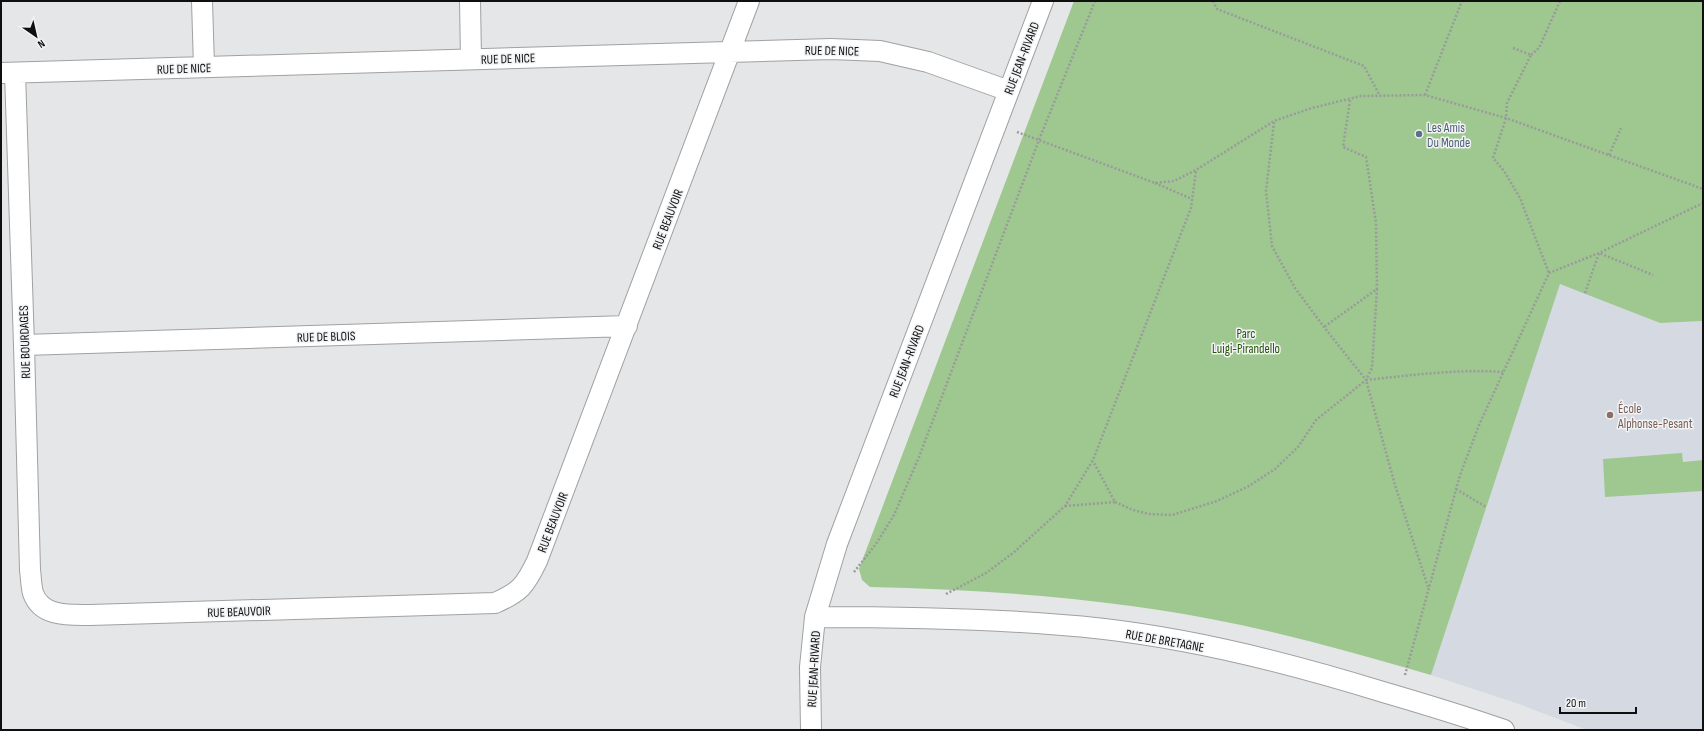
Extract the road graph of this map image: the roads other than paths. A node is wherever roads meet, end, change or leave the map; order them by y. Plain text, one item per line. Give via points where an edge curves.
1 (202, 1) edge
2 (470, 1) edge
3 (749, 1) edge
4 (1043, 1) edge
5 (730, 51) junction
6 (472, 60) junction
7 (204, 67) junction
8 (8, 73) edge
9 (1008, 91) junction
10 (627, 326) junction
11 (24, 345) junction
12 (43, 608) joint
13 (815, 617) junction
14 (811, 730) edge
15 (1504, 730) edge

1 - 7 street
2 - 6 street
3 - 5 street, RUE BEAUVOIR
4 - 9 street, RUE JEAN-RIVARD
5 - 6 street, RUE DE NICE
5 - 9 street, RUE DE NICE via 831,48 880,51 928,62
5 - 10 street, RUE BEAUVOIR
6 - 7 street, RUE DE NICE
7 - 8 street, RUE DE NICE
8 - 11 street, RUE BOURDAGES
9 - 13 street, RUE JEAN-RIVARD via 837,544
10 - 11 street, RUE DE BLOIS
10 - 12 street, RUE BEAUVOIR via 537,561 528,579 514,594 495,603 473,604 90,615 63,615
11 - 12 street, RUE BOURDAGES via 30,570 33,593
13 - 14 street, RUE JEAN-RIVARD via 810,667
13 - 15 street, RUE DE BRETAGNE via 903,617 1063,625 1143,635 1221,649 1313,671 1466,716

